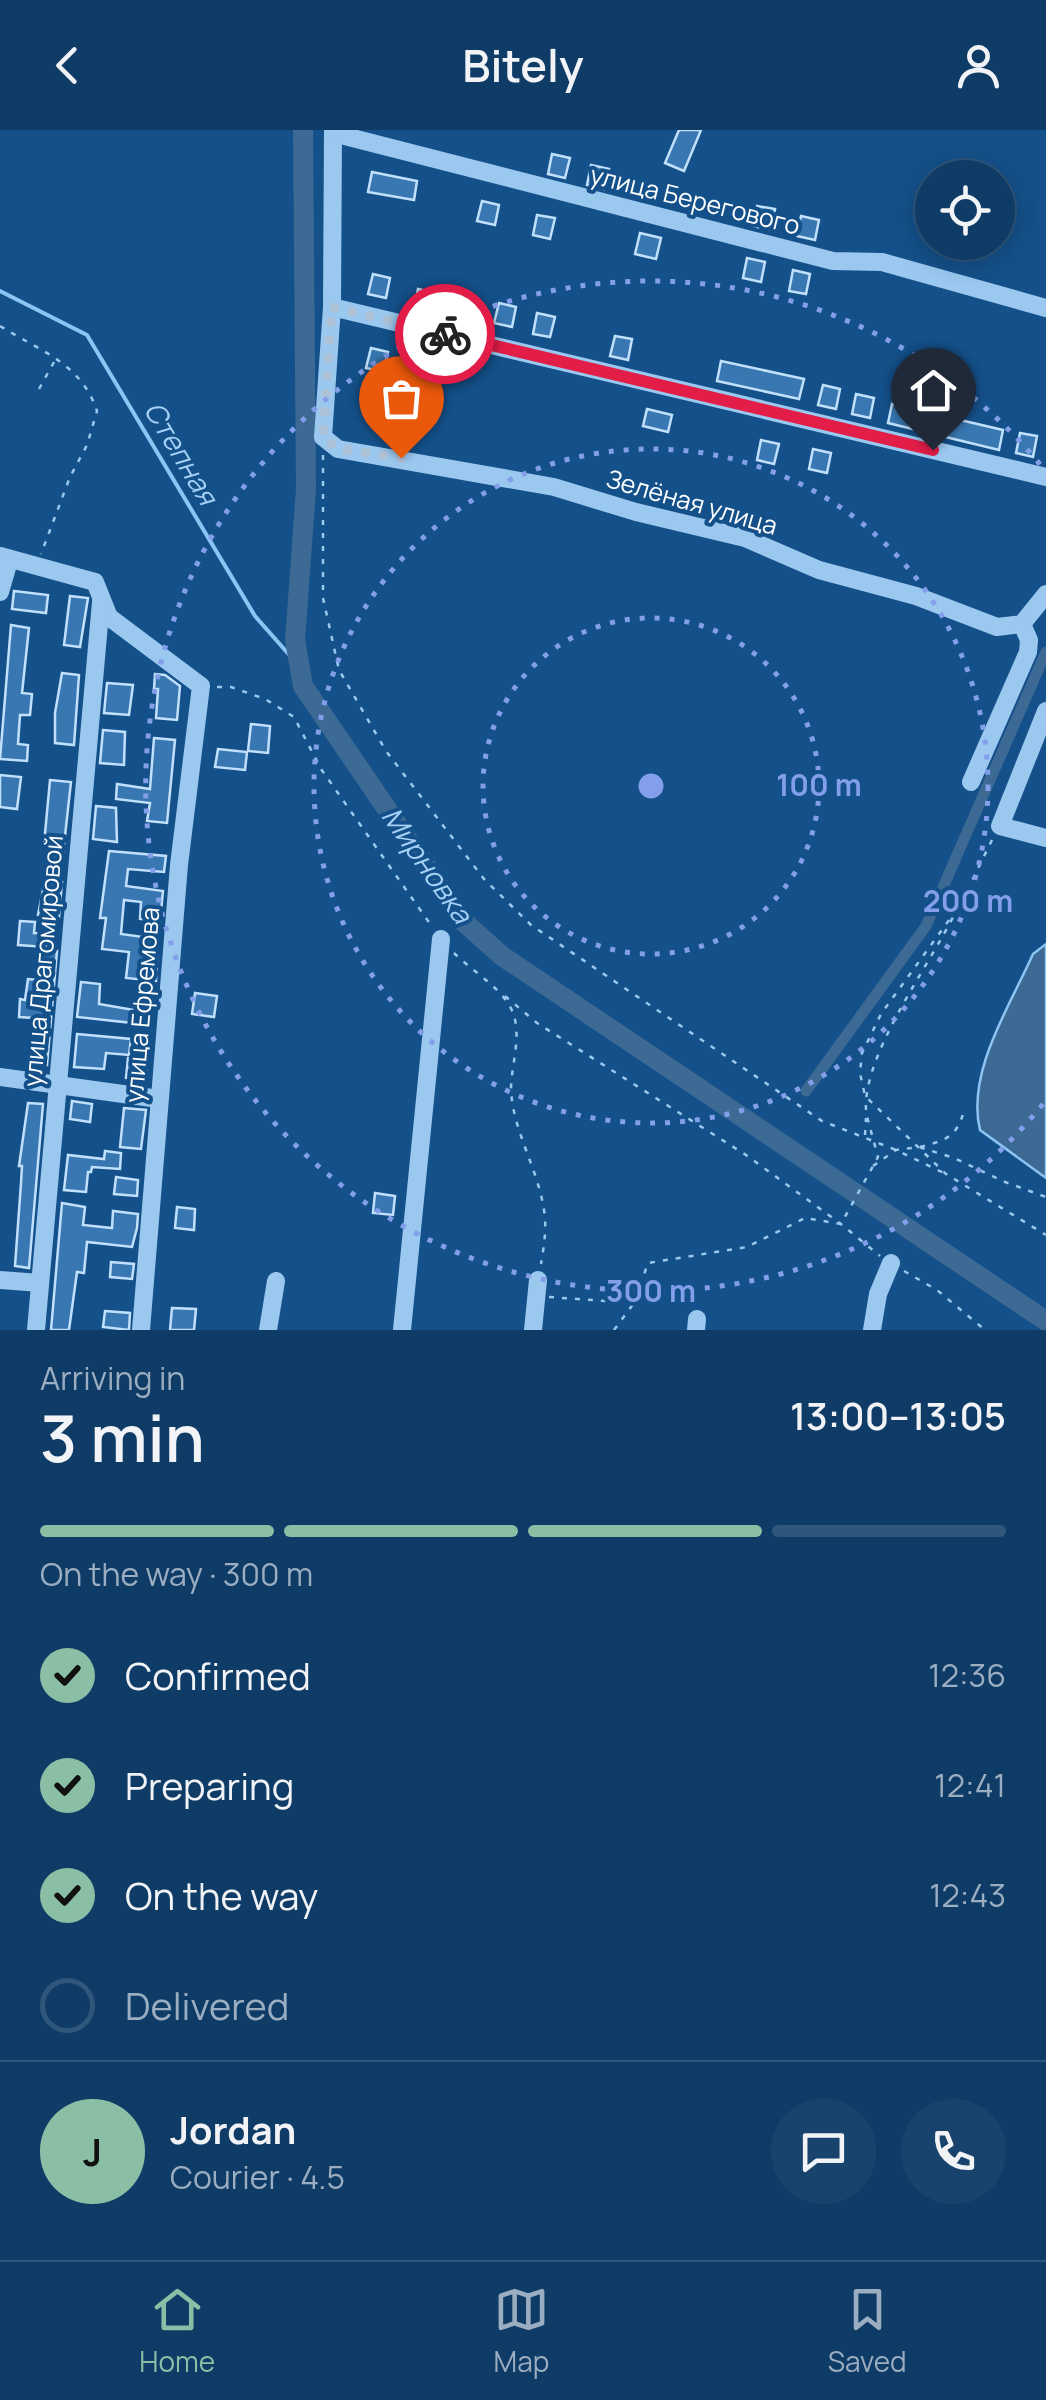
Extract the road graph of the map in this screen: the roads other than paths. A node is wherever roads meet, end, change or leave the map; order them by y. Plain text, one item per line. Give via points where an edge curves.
1 (333, 131) edge
2 (332, 307) junction
3 (1046, 308) edge
4 (1046, 477) edge
5 (5, 558) edge
6 (0, 592) edge
7 (101, 597) junction
8 (1042, 601) edge
9 (1022, 624) junction
10 (1046, 711) edge
11 (971, 782) dead end
12 (1046, 838) edge
13 (440, 939) dead end
14 (0, 1078) edge
15 (56, 1086) junction
16 (159, 1099) junction
17 (890, 1263) road end
18 (0, 1280) edge
19 (538, 1280) dead end
20 (276, 1281) dead end
21 (40, 1283) junction
22 (36, 1330) edge
23 (141, 1330) edge
24 (268, 1330) edge
25 (402, 1330) edge
26 (533, 1330) edge
27 (872, 1330) edge

1 - 2 street
1 - 3 street, улица Берегового via 833,261 882,262
2 - 4 street
2 - 9 street, Зелёная улица via 323,437 338,449 554,487 745,538 820,570 996,627
5 - 6 street
5 - 7 street via 96,582
7 - 15 street, улица Драгомировой
7 - 16 street, улица Ефремова via 109,617 201,686
8 - 9 street
9 - 11 street via 1028,652
10 - 12 street via 1000,826
13 - 25 street
14 - 15 street
15 - 16 street
15 - 21 street, улица Драгомировой
16 - 23 street, улица Ефремова
17 - 27 street
18 - 21 street
19 - 26 street
20 - 24 street
21 - 22 street, улица Драгомировой

